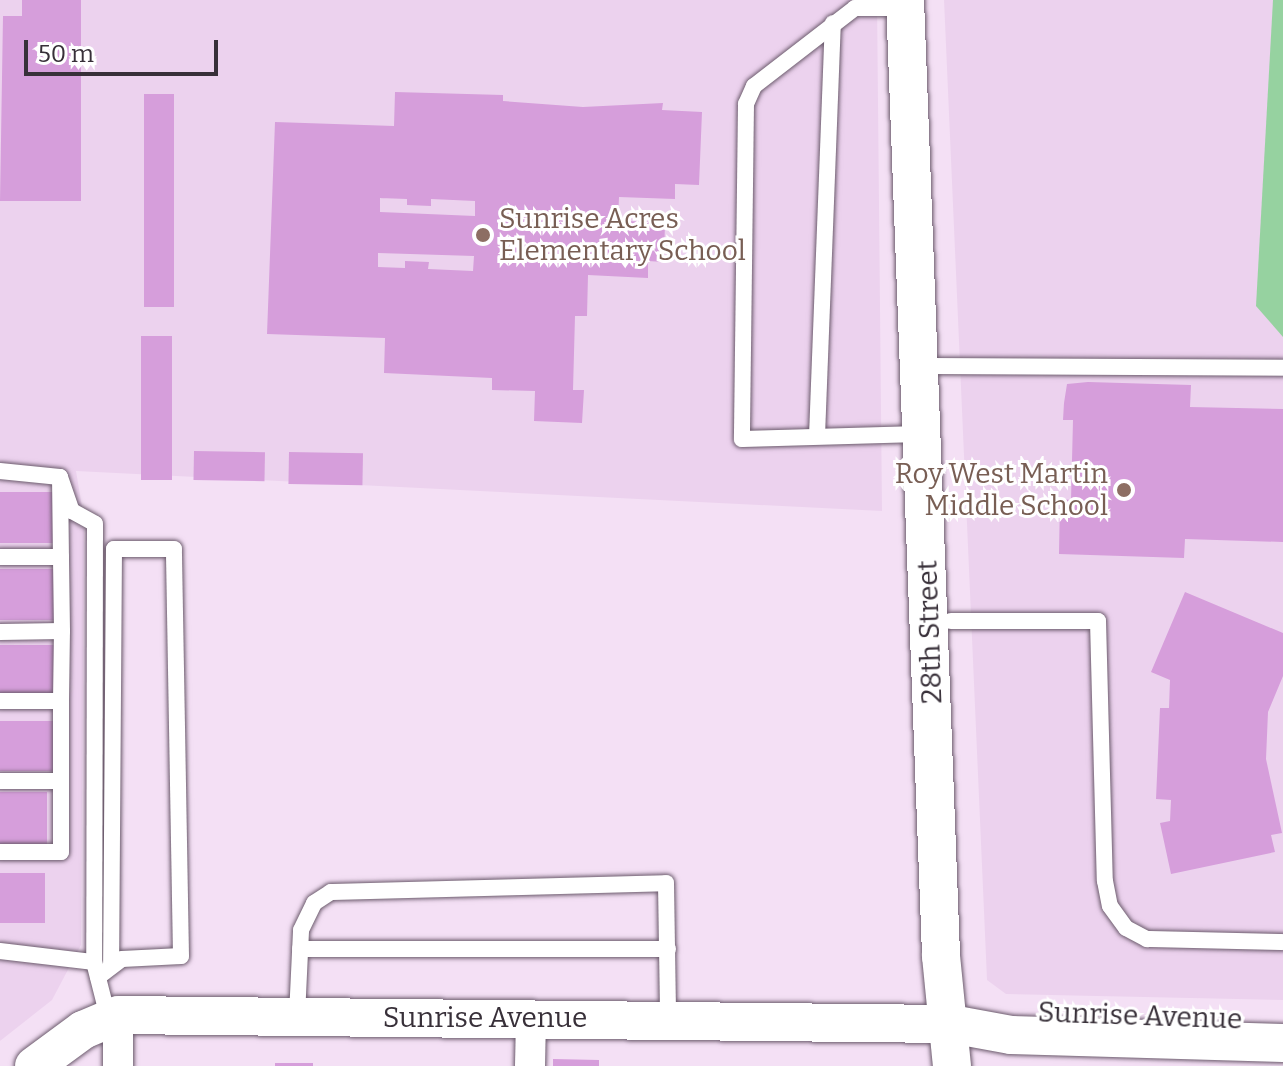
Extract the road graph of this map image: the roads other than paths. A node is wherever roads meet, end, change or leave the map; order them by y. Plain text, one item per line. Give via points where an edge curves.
1 (910, 3) edge
2 (833, 23) junction
3 (937, 366) junction
4 (1283, 368) edge
5 (920, 434) junction
6 (817, 436) junction
7 (0, 471) edge
8 (60, 477) junction
9 (0, 557) edge
10 (61, 557) junction
11 (941, 621) junction
12 (62, 631) junction
13 (0, 632) edge
14 (0, 701) edge
15 (61, 701) junction
16 (0, 781) edge
17 (61, 781) junction
18 (0, 852) edge
19 (1283, 942) edge
20 (300, 949) junction
21 (668, 949) junction
22 (0, 951) edge
23 (101, 968) junction
24 (113, 1016) junction
25 (297, 1016) junction
26 (668, 1017) junction
27 (531, 1019) junction
28 (1283, 1021) edge
29 (951, 1024) junction
30 (1283, 1043) edge
31 (34, 1066) edge
32 (118, 1066) edge
33 (530, 1066) edge
34 (952, 1066) edge

1 - 2 lane via 855,8
1 - 3 street, 28th Street
1 - 5 street, 28th Street
2 - 6 lane
2 - 6 lane via 754,86 746,104 742,439
3 - 4 lane
3 - 11 street, 28th Street
5 - 6 lane
5 - 11 street, 28th Street
7 - 8 lane
8 - 10 lane
8 - 23 lane via 72,511 95,524
9 - 10 lane
10 - 12 lane
11 - 19 lane via 1098,621 1110,906 1126,928 1147,939
11 - 29 street, 28th Street via 960,953
12 - 13 lane
12 - 15 lane
14 - 15 lane
15 - 17 lane
16 - 17 lane
17 - 18 lane via 61,852
20 - 21 lane
20 - 21 lane via 301,930 314,903 331,892 666,883
20 - 25 lane
21 - 26 lane
22 - 23 lane
23 - 23 lane via 122,959 181,956 174,549 114,549
23 - 24 lane
24 - 25 street, Sunrise Avenue
24 - 31 street
24 - 32 street
25 - 27 street, Sunrise Avenue
26 - 27 street, Sunrise Avenue
26 - 29 street, Sunrise Avenue
27 - 33 street
28 - 29 street, Sunrise Avenue via 1010,1013
29 - 30 street, Sunrise Avenue via 1011,1035
29 - 34 street, 28th Street

